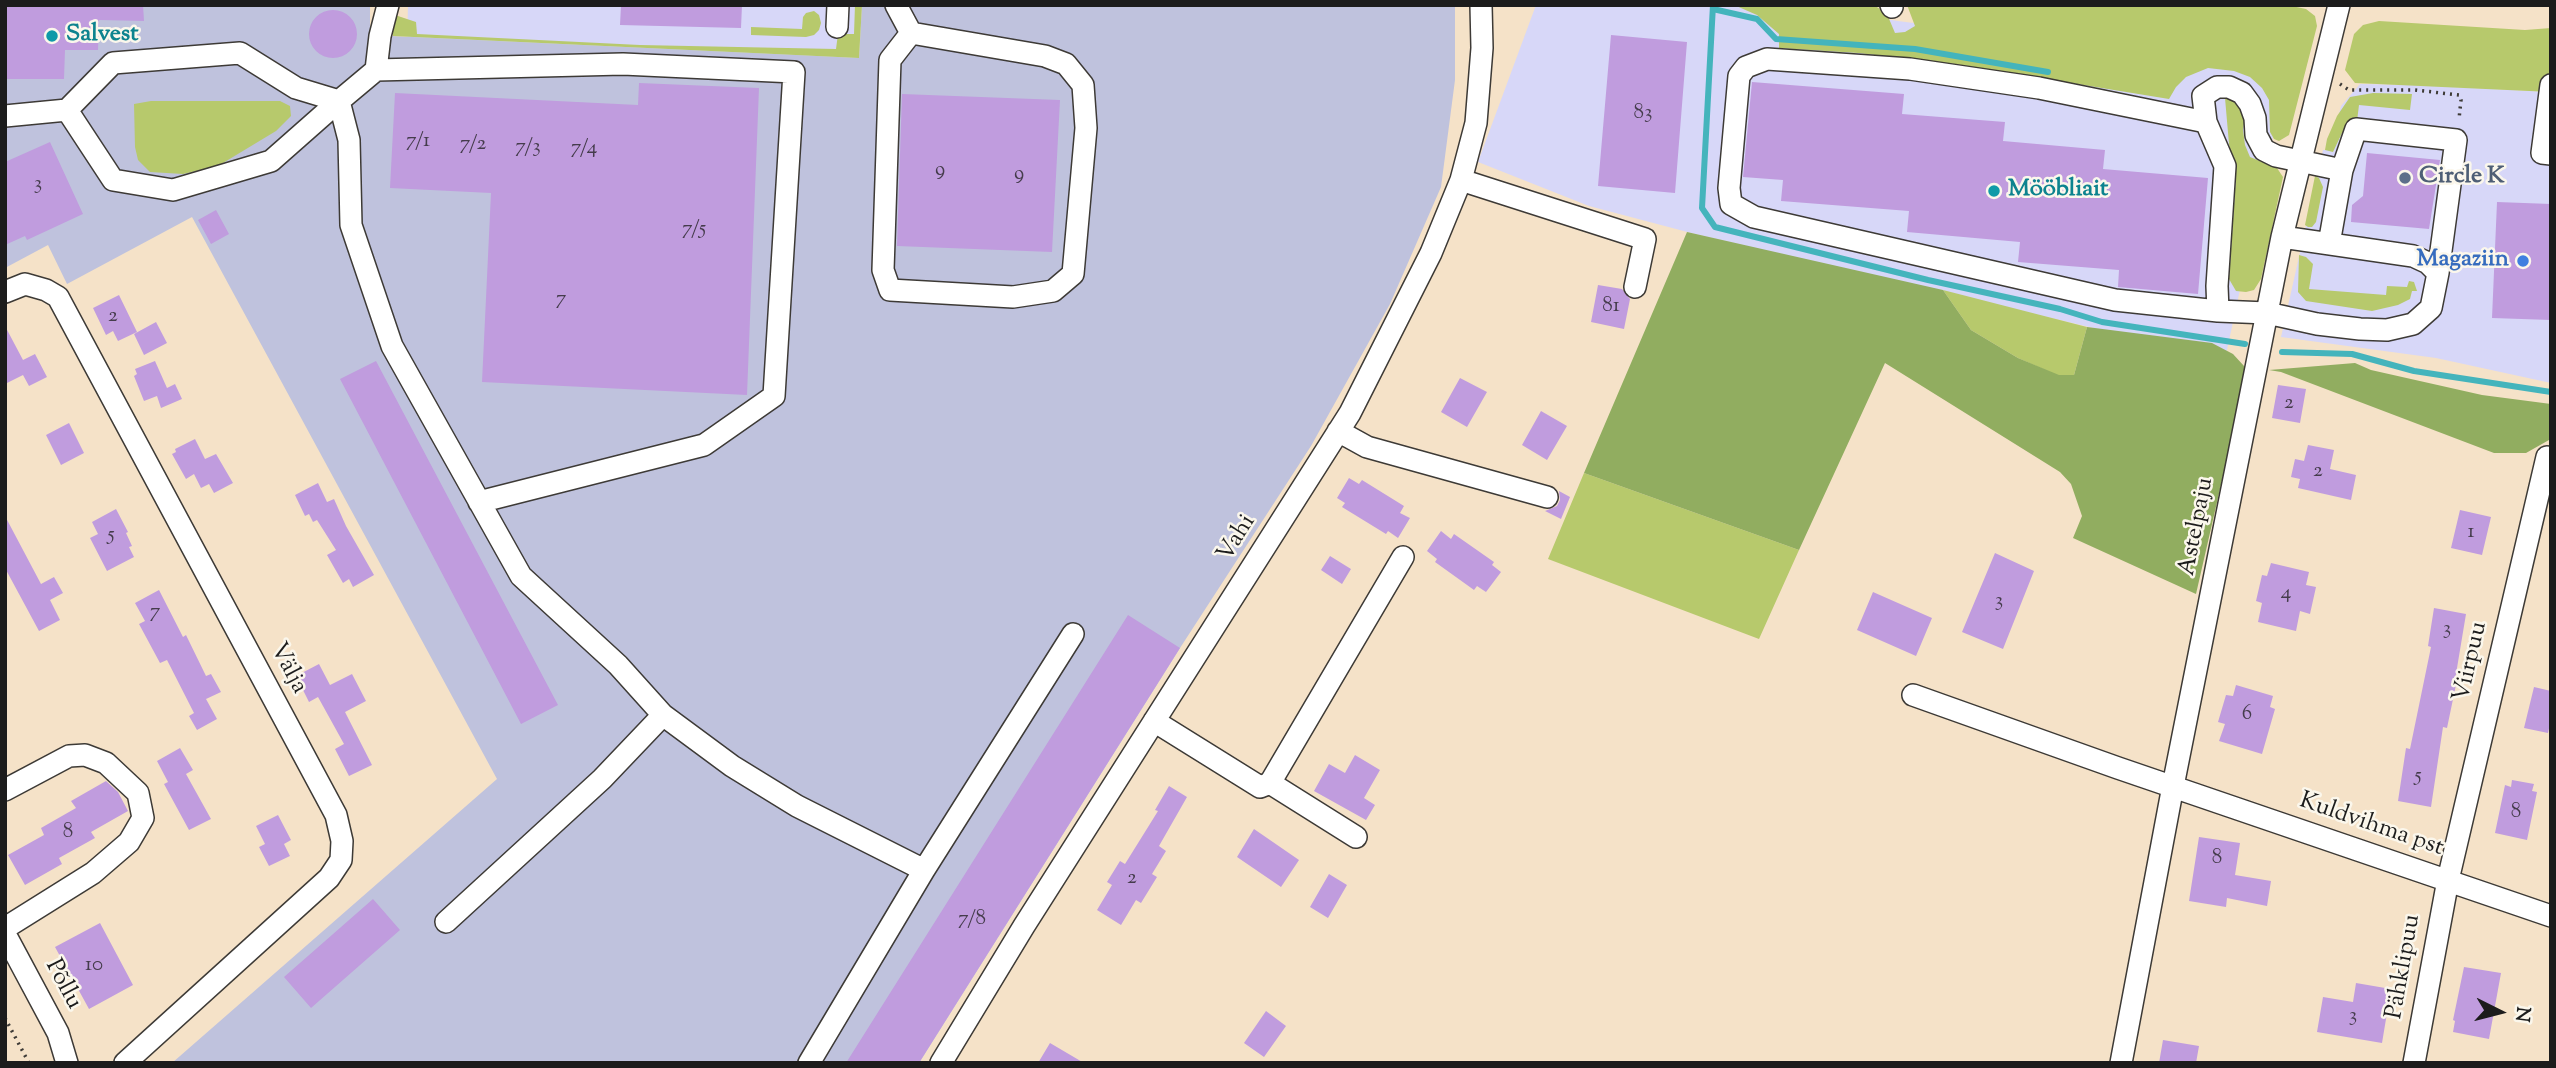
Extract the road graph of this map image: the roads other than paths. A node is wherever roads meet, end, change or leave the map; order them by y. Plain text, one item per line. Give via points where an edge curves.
1 (388, 5) edge
2 (838, 5) edge
3 (896, 5) edge
4 (1481, 5) edge
5 (2339, 5) edge
6 (837, 27) dead end
7 (911, 33) junction
8 (376, 70) junction
9 (2551, 85) edge
10 (339, 101) junction
11 (67, 110) junction
12 (5, 116) edge
13 (2206, 122) junction
14 (2551, 154) edge
15 (2301, 160) junction
16 (2342, 170) junction
17 (1461, 180) junction
18 (2282, 237) junction
19 (2329, 244) junction
20 (2438, 273) junction
21 (1636, 287) dead end
22 (5, 292) edge
23 (2218, 311) junction
24 (2267, 313) junction
25 (1338, 431) junction
26 (2547, 457) dead end
27 (1547, 497) dead end
28 (479, 502) junction
29 (1403, 556) dead end
30 (1073, 634) dead end
31 (1913, 695) dead end
32 (663, 715) junction
33 (1154, 721) junction
34 (1270, 783) junction
35 (2173, 786) junction
36 (5, 790) edge
37 (1356, 837) dead end
38 (924, 870) junction
39 (2448, 880) junction
40 (2551, 916) edge
41 (446, 922) dead end
42 (7, 939) edge
43 (67, 1063) edge
44 (125, 1063) edge
45 (808, 1063) edge
46 (941, 1063) edge
47 (2121, 1063) edge
48 (2414, 1063) edge

1 - 8 street
2 - 6 street
3 - 7 street
4 - 17 street, Vahi via 1476,123
5 - 15 street, Astelpaju
7 - 7 street via 1045,56 1066,64 1083,85 1086,128 1073,274 1053,291 1013,297 890,290 883,270 890,60
8 - 10 street
8 - 28 street via 623,64 794,72 774,396 704,446
9 - 14 street via 2542,153
10 - 11 street via 296,88 240,53 113,63
10 - 11 street via 271,161 173,190 113,180
10 - 28 street via 349,140 351,225 392,346
11 - 12 street
13 - 15 street via 2203,96 2217,87 2229,87 2242,93 2250,104 2264,150
13 - 23 street via 2225,166
13 - 23 street via 2039,88 1910,69 1768,59 1746,66 1739,76 1729,188 1731,205 1754,217 2115,300
15 - 16 street
15 - 18 street, Astelpaju
16 - 19 street
16 - 20 street via 2356,129 2456,140
17 - 21 street via 1645,239
17 - 25 street, Vahi via 1431,253
18 - 19 street
18 - 24 street, Astelpaju
19 - 20 street via 2413,256
20 - 24 street via 2431,308 2413,324 2387,330 2317,324
22 - 44 street, Välja via 24,284 58,297 336,815 342,841 341,860 329,878
23 - 24 street
24 - 35 street, Astelpaju
25 - 27 street via 1367,447
25 - 33 street, Vahi
26 - 39 street, Viirpuu
28 - 32 street via 522,576 618,665
29 - 34 street
30 - 38 street
31 - 35 street, Kuldvihma pst
32 - 38 street via 797,806
32 - 41 street via 602,779
33 - 34 street via 1260,787
33 - 46 street, Vahi
34 - 37 street
35 - 39 street, Kuldvihma pst
35 - 47 street, Astelpaju
36 - 42 street via 69,757 85,754 106,763 138,793 143,818 129,842
38 - 45 street
39 - 40 street, Kuldvihma pst
39 - 48 street, Pähklipuu
42 - 43 street, Põllu via 58,1033

